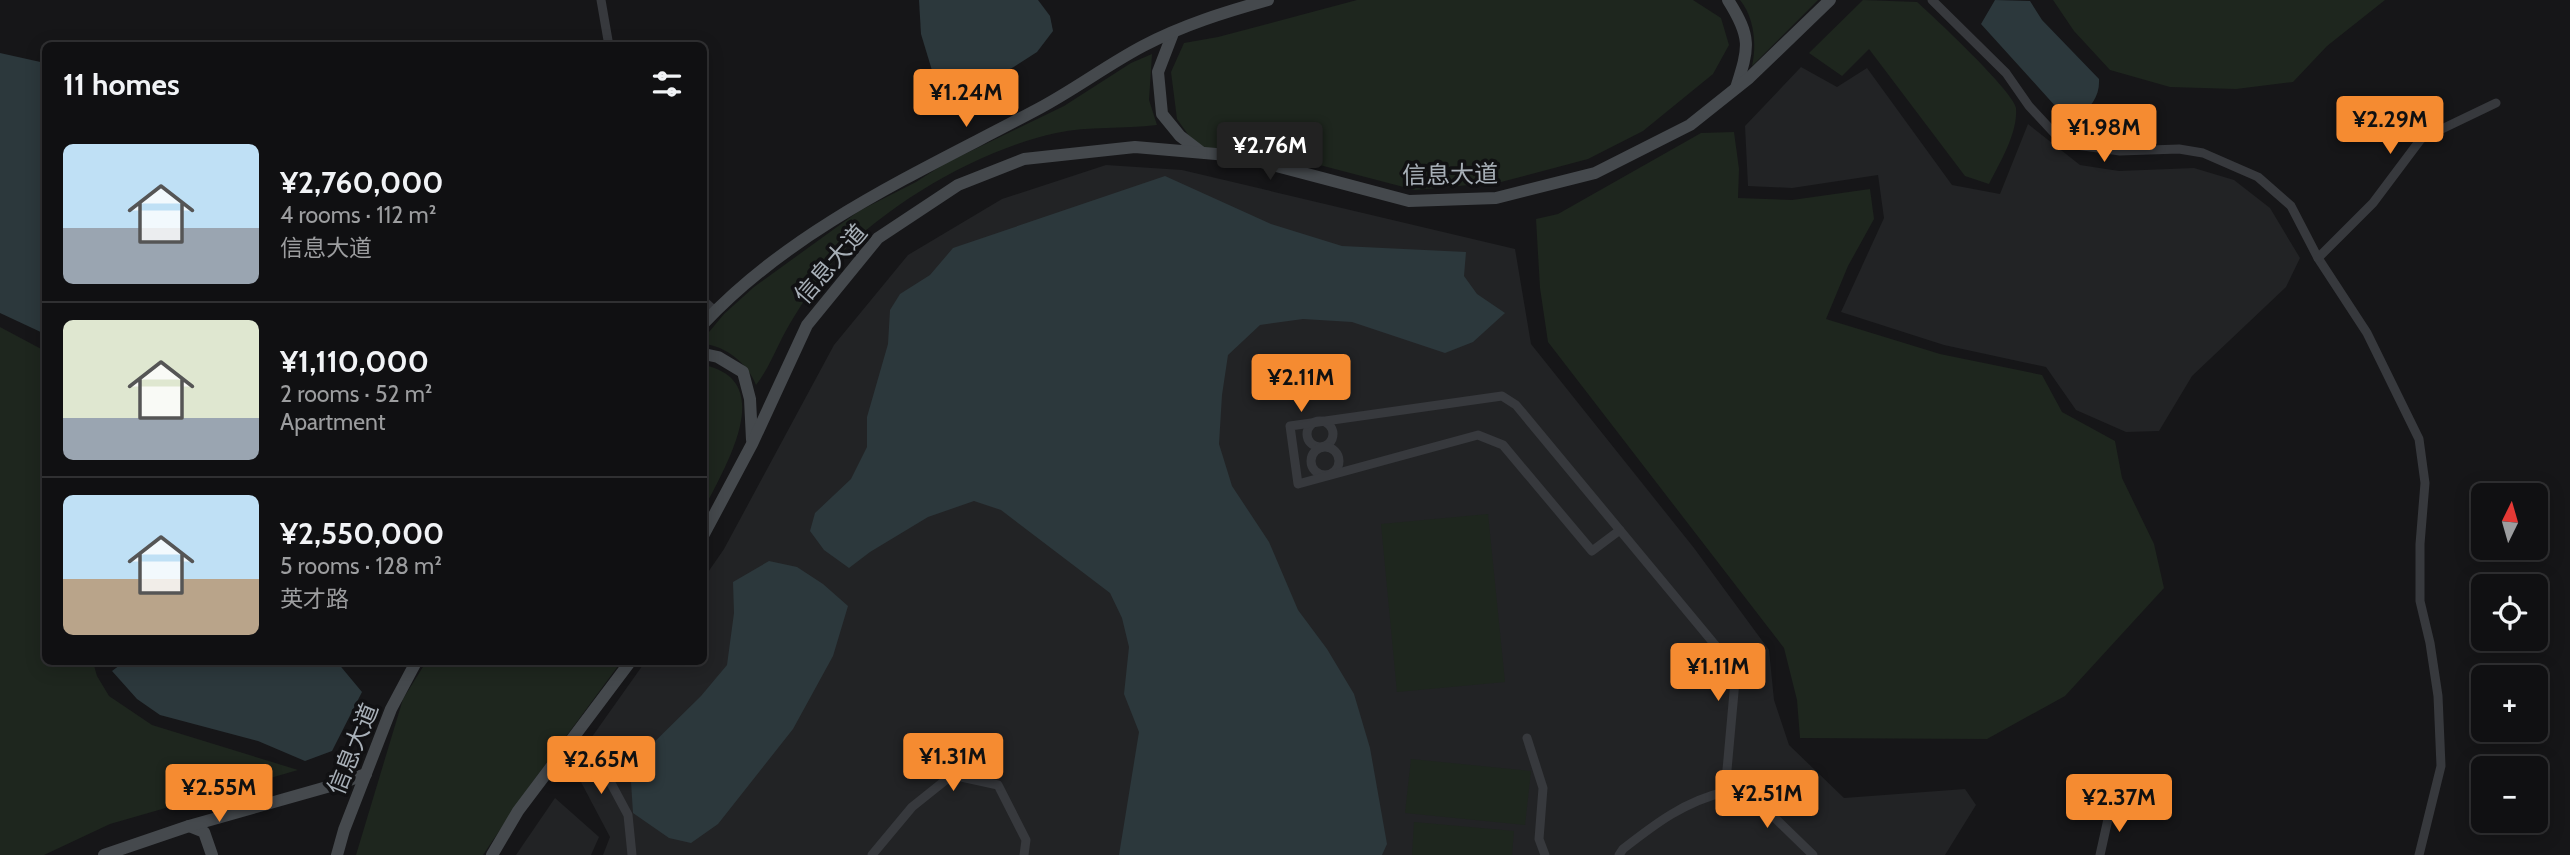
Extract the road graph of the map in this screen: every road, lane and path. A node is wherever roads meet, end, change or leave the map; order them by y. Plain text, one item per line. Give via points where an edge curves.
1 (601, 0) edge
2 (1268, 0) edge
3 (1728, 0) edge
4 (1830, 0) edge
5 (1932, 0) edge
6 (1173, 33) junction
7 (609, 42) edge
8 (1736, 89) junction
9 (2496, 103) dead end
10 (1202, 153) junction
11 (2318, 258) junction
12 (707, 304) edge
13 (715, 312) junction
14 (707, 320) edge
15 (707, 355) edge
16 (1319, 422) junction
17 (752, 444) junction
18 (1322, 447) junction
19 (1326, 475) junction
20 (707, 528) edge
21 (1620, 530) junction
22 (414, 665) edge
23 (628, 665) edge
24 (1527, 738) dead end
25 (572, 742) junction
26 (366, 774) junction
27 (1725, 792) junction
28 (2110, 810) dead end
29 (189, 826) junction
30 (104, 855) edge
31 (212, 855) edge
32 (337, 855) edge
33 (492, 855) edge
34 (632, 855) edge
35 (872, 855) edge
36 (1024, 855) edge
37 (1545, 855) edge
38 (1619, 855) edge
39 (1813, 855) edge
40 (2100, 855) edge
41 (2419, 855) edge

1 - 7 street
2 - 6 main road, 信息大道 via 1208,17
3 - 8 main road via 1744,25 1747,55
4 - 8 main road, 信息大道
5 - 11 street via 2006,73 2055,134 2076,145 2120,151 2203,153 2258,177 2291,206
6 - 10 main road via 1158,72 1162,114
6 - 13 main road, 信息大道 via 853,208 770,263
8 - 10 main road, 信息大道 via 1690,125 1594,173 1496,198 1409,201 1239,156
9 - 11 street via 2421,139 2374,203
10 - 17 main road, 信息大道 via 1135,147 1024,159 958,184 878,238 807,325
11 - 41 street via 2367,333 2419,439 2426,483 2420,601 2438,696 2441,766
12 - 13 street
13 - 14 main road, 信息大道
15 - 17 main road via 743,372 750,399
16 - 18 street via 1311,426 1308,438
16 - 18 street via 1330,425 1333,432 1332,440
16 - 19 street via 1290,426 1298,484
16 - 21 street via 1502,396 1516,405
17 - 20 main road, 信息大道
18 - 19 street via 1310,461 1313,470
18 - 19 street via 1335,451 1339,459 1335,471
19 - 21 street via 1478,435 1503,445 1592,551
21 - 27 street via 1730,664 1735,681
22 - 26 main road, 信息大道 via 391,709
23 - 25 main road
24 - 37 street via 1543,789 1539,839
25 - 33 main road via 518,811
25 - 34 street via 606,774 628,816
26 - 29 main road
26 - 32 main road, 信息大道
27 - 38 street via 1702,797 1664,817
27 - 39 street via 1746,791
28 - 40 street
29 - 30 main road
29 - 31 main road via 204,832
35 - 36 street via 912,807 952,775 998,785 1026,840

